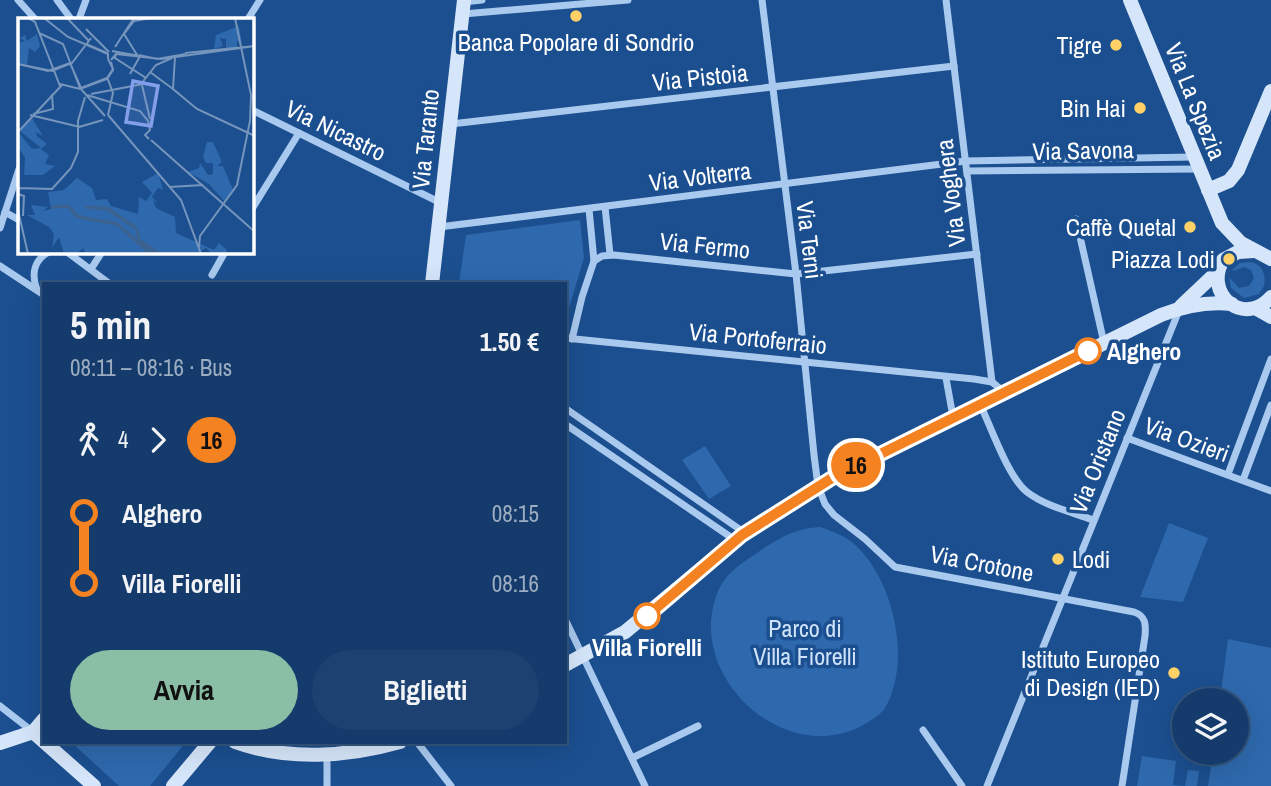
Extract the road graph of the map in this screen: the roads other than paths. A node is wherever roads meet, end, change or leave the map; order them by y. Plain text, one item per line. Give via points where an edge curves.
1 (18, 0) edge
2 (57, 0) edge
3 (86, 0) edge
4 (260, 0) edge
5 (482, 0) edge
6 (628, 0) edge
7 (762, 0) edge
8 (946, 0) edge
9 (1130, 0) edge
10 (463, 5) edge
11 (34, 18) edge
12 (70, 18) edge
13 (79, 18) edge
14 (249, 18) edge
15 (954, 66) junction
16 (772, 88) junction
17 (1271, 91) edge
18 (254, 111) edge
19 (450, 124) junction
20 (299, 133) junction
21 (966, 161) junction
22 (1197, 163) junction
23 (967, 171) junction
24 (18, 172) edge
25 (784, 184) junction
26 (1208, 190) junction
27 (441, 203) junction
28 (254, 206) edge
29 (605, 207) junction
30 (589, 209) junction
31 (5, 212) junction
32 (18, 219) edge
33 (1076, 219) dead end
34 (1220, 219) junction
35 (439, 227) junction
36 (0, 228) edge
37 (45, 254) edge
38 (68, 254) edge
39 (101, 254) edge
40 (224, 254) edge
41 (610, 254) junction
42 (977, 254) junction
43 (1267, 258) edge
44 (594, 261) junction
45 (0, 266) edge
46 (1219, 267) junction
47 (91, 269) junction
48 (796, 274) junction
49 (212, 275) dead end
50 (107, 282) edge
51 (432, 282) edge
52 (41, 293) edge
53 (1271, 296) edge
54 (1232, 304) junction
55 (1180, 307) junction
56 (1266, 313) edge
57 (569, 338) edge
58 (1104, 343) junction
59 (1271, 359) edge
60 (805, 362) junction
61 (946, 377) junction
62 (992, 382) junction
63 (1004, 393) junction
64 (980, 404) junction
65 (1271, 405) edge
66 (567, 409) edge
67 (953, 418) junction
68 (567, 425) edge
69 (1127, 438) junction
70 (1231, 476) junction
71 (1243, 481) junction
72 (818, 486) junction
73 (1271, 491) edge
74 (1093, 520) junction
75 (740, 536) junction
76 (1061, 598) junction
77 (567, 623) edge
78 (583, 656) junction
79 (567, 664) edge
80 (0, 706) edge
81 (42, 721) edge
82 (698, 726) dead end
83 (923, 730) dead end
84 (33, 732) junction
85 (42, 740) edge
86 (0, 743) edge
87 (47, 744) edge
88 (208, 744) edge
89 (243, 744) edge
90 (392, 744) edge
91 (419, 744) edge
92 (327, 755) junction
93 (632, 758) junction
94 (94, 786) edge
95 (173, 786) edge
96 (327, 786) edge
97 (451, 786) edge
98 (645, 786) edge
99 (962, 786) edge
100 (988, 786) edge
101 (1122, 786) edge

1 - 11 street
2 - 12 street
3 - 13 street
4 - 14 street
5 - 10 street
6 - 10 street
7 - 16 street, Via Terni
8 - 15 street, Via Voghera
9 - 22 main road, Via La Spezia
10 - 19 main road, Via Taranto
15 - 16 street, Via Pistoia
15 - 21 street, Via Voghera
16 - 19 street, Via Pistoia
16 - 25 street, Via Terni
17 - 26 main road via 1238,170 1229,181
18 - 20 street, Via Nicastro
19 - 27 main road, Via Taranto
20 - 27 street, Via Nicastro
20 - 28 street
21 - 22 street, Via Savona
21 - 23 street, Via Voghera
21 - 25 street, Via Volterra
22 - 23 street, Via Savona
22 - 26 main road, Via La Spezia
23 - 42 street, Via Voghera
24 - 31 street
25 - 29 street, Via Volterra
25 - 48 street, Via Terni
26 - 34 main road, Via La Spezia
27 - 35 main road, Via Taranto
29 - 30 street, Via Volterra
29 - 41 street
30 - 35 street, Via Volterra
30 - 44 street
31 - 32 street
31 - 36 street
33 - 58 street
34 - 43 main road, Via La Spezia via 1234,237
34 - 46 main road, Via La Spezia
35 - 51 main road, Via Taranto
37 - 52 street via 34,277
38 - 47 street
39 - 47 street
40 - 49 street
41 - 44 street, Via Fermo
41 - 48 street, Via Fermo
42 - 48 street, Via Fermo
42 - 62 street, Via Voghera
43 - 46 main road via 1233,253
44 - 57 street
45 - 52 street
46 - 54 main road via 1221,292
46 - 55 main road
47 - 50 street
48 - 60 street, Via Terni
53 - 56 main road
54 - 55 main road
54 - 56 main road
55 - 58 main road
55 - 69 street, Via Oristano
57 - 60 street, Via Portoferraio
58 - 63 main road
59 - 70 street
60 - 61 street, Via Portoferraio
60 - 72 street, Via Terni
61 - 62 street, Via Portoferraio
61 - 67 street
62 - 63 street
63 - 64 main road
64 - 67 main road
64 - 74 street via 1021,486 1042,501
65 - 71 street
66 - 75 street
67 - 72 main road
68 - 75 street
69 - 70 street, Via Ozieri
69 - 74 street, Via Oristano
70 - 71 street, Via Ozieri
71 - 73 street, Via Ozieri
72 - 75 main road
72 - 76 street, Via Crotone via 830,512 895,567
74 - 76 street, Via Oristano
75 - 78 main road via 647,616
76 - 100 street, Via Oristano
76 - 101 street, Via Crotone via 1134,612 1146,622
77 - 78 street
78 - 79 main road
78 - 93 street
80 - 84 street
81 - 84 main road
82 - 93 street
83 - 99 street
84 - 85 main road
84 - 86 main road
87 - 94 main road
88 - 95 main road
89 - 92 main road
90 - 92 main road
91 - 97 street
92 - 96 street
93 - 98 street

